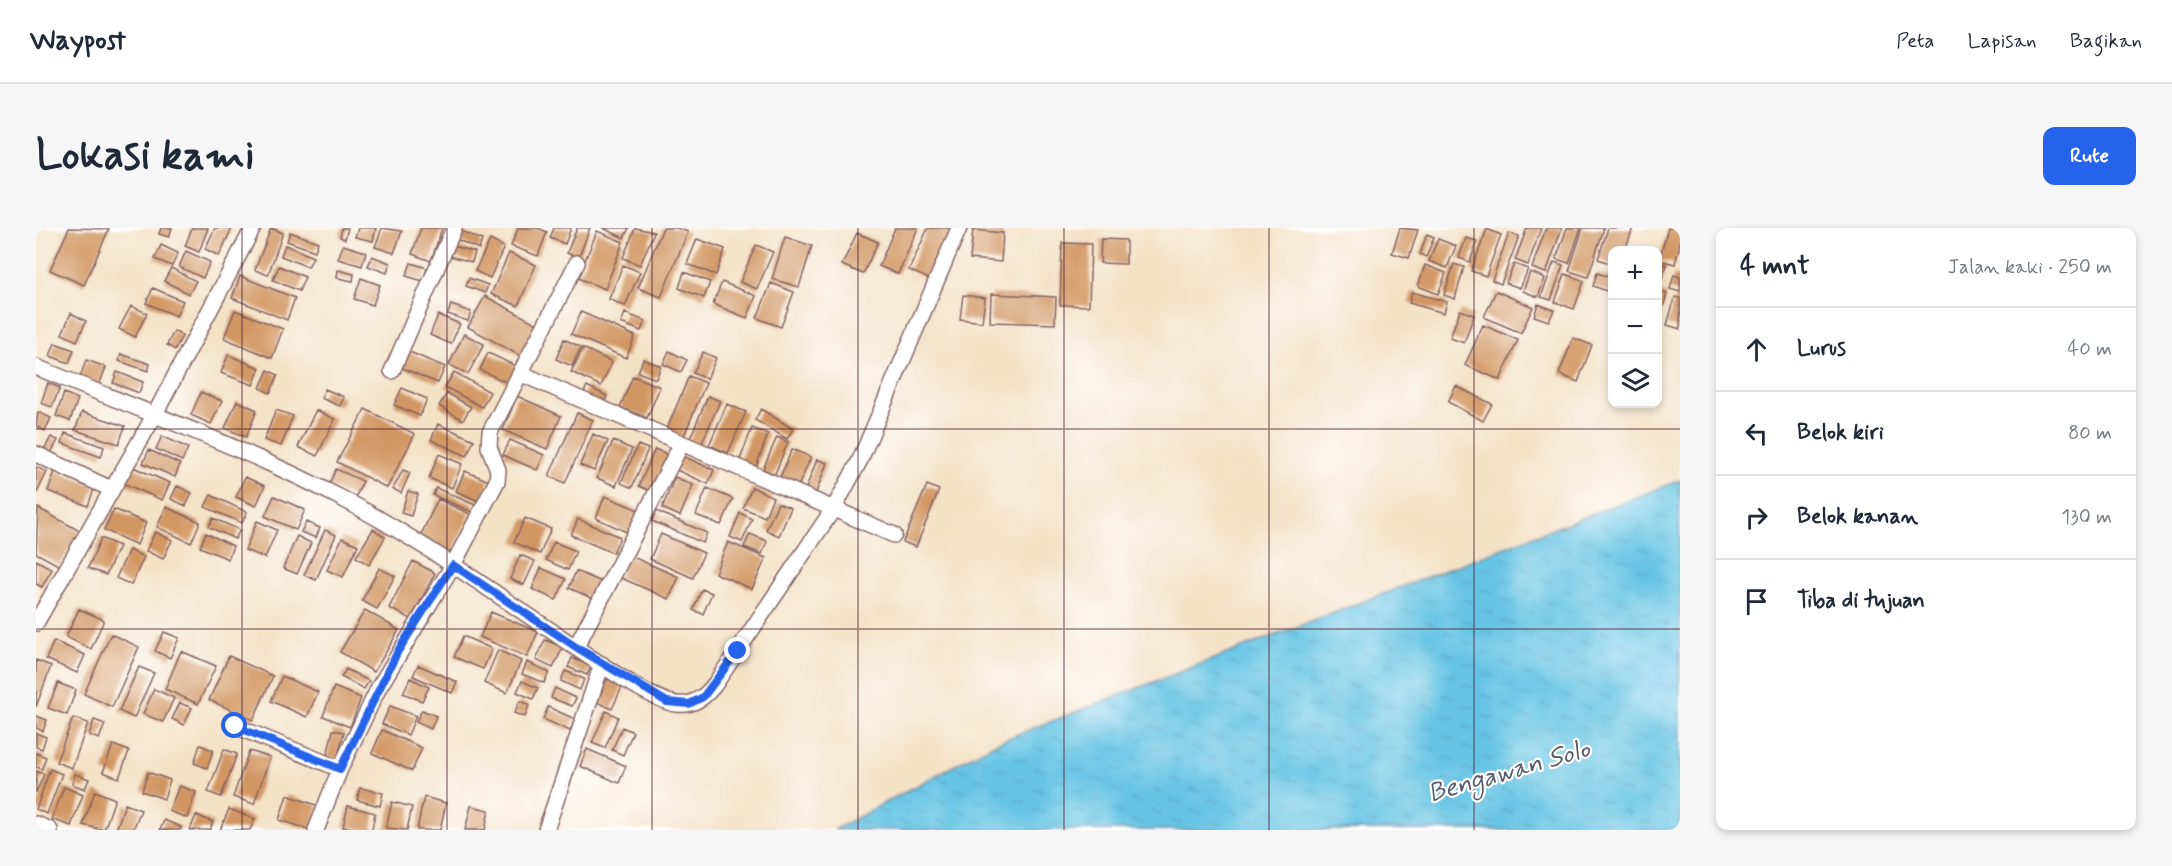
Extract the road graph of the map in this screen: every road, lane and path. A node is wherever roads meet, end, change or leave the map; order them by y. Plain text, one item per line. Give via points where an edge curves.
1 (253, 228) edge
2 (454, 228) edge
3 (959, 228) edge
4 (577, 263) dead end
5 (36, 367) edge
6 (392, 371) dead end
7 (522, 374) junction
8 (154, 416) junction
9 (681, 445) junction
10 (36, 454) edge
11 (111, 489) junction
12 (834, 508) junction
13 (894, 535) dead end
14 (453, 565) junction
15 (36, 622) edge
16 (576, 647) junction
17 (602, 664) junction
18 (235, 726) dead end
19 (340, 769) junction
20 (36, 824) edge
21 (50, 830) edge
22 (316, 830) edge
23 (546, 830) edge

1 - 8 street
2 - 6 street
3 - 12 street via 860,460
4 - 7 street
5 - 8 street
7 - 9 street
7 - 14 street via 490,432 489,447 498,470 497,480
8 - 11 street
8 - 14 street via 317,486
9 - 12 street
9 - 16 street
10 - 11 street
11 - 15 street
12 - 13 street
12 - 17 street via 703,697 689,704 667,702
14 - 16 street
14 - 19 street via 398,651
16 - 17 street
17 - 23 street
18 - 19 street
19 - 22 street
20 - 21 street

